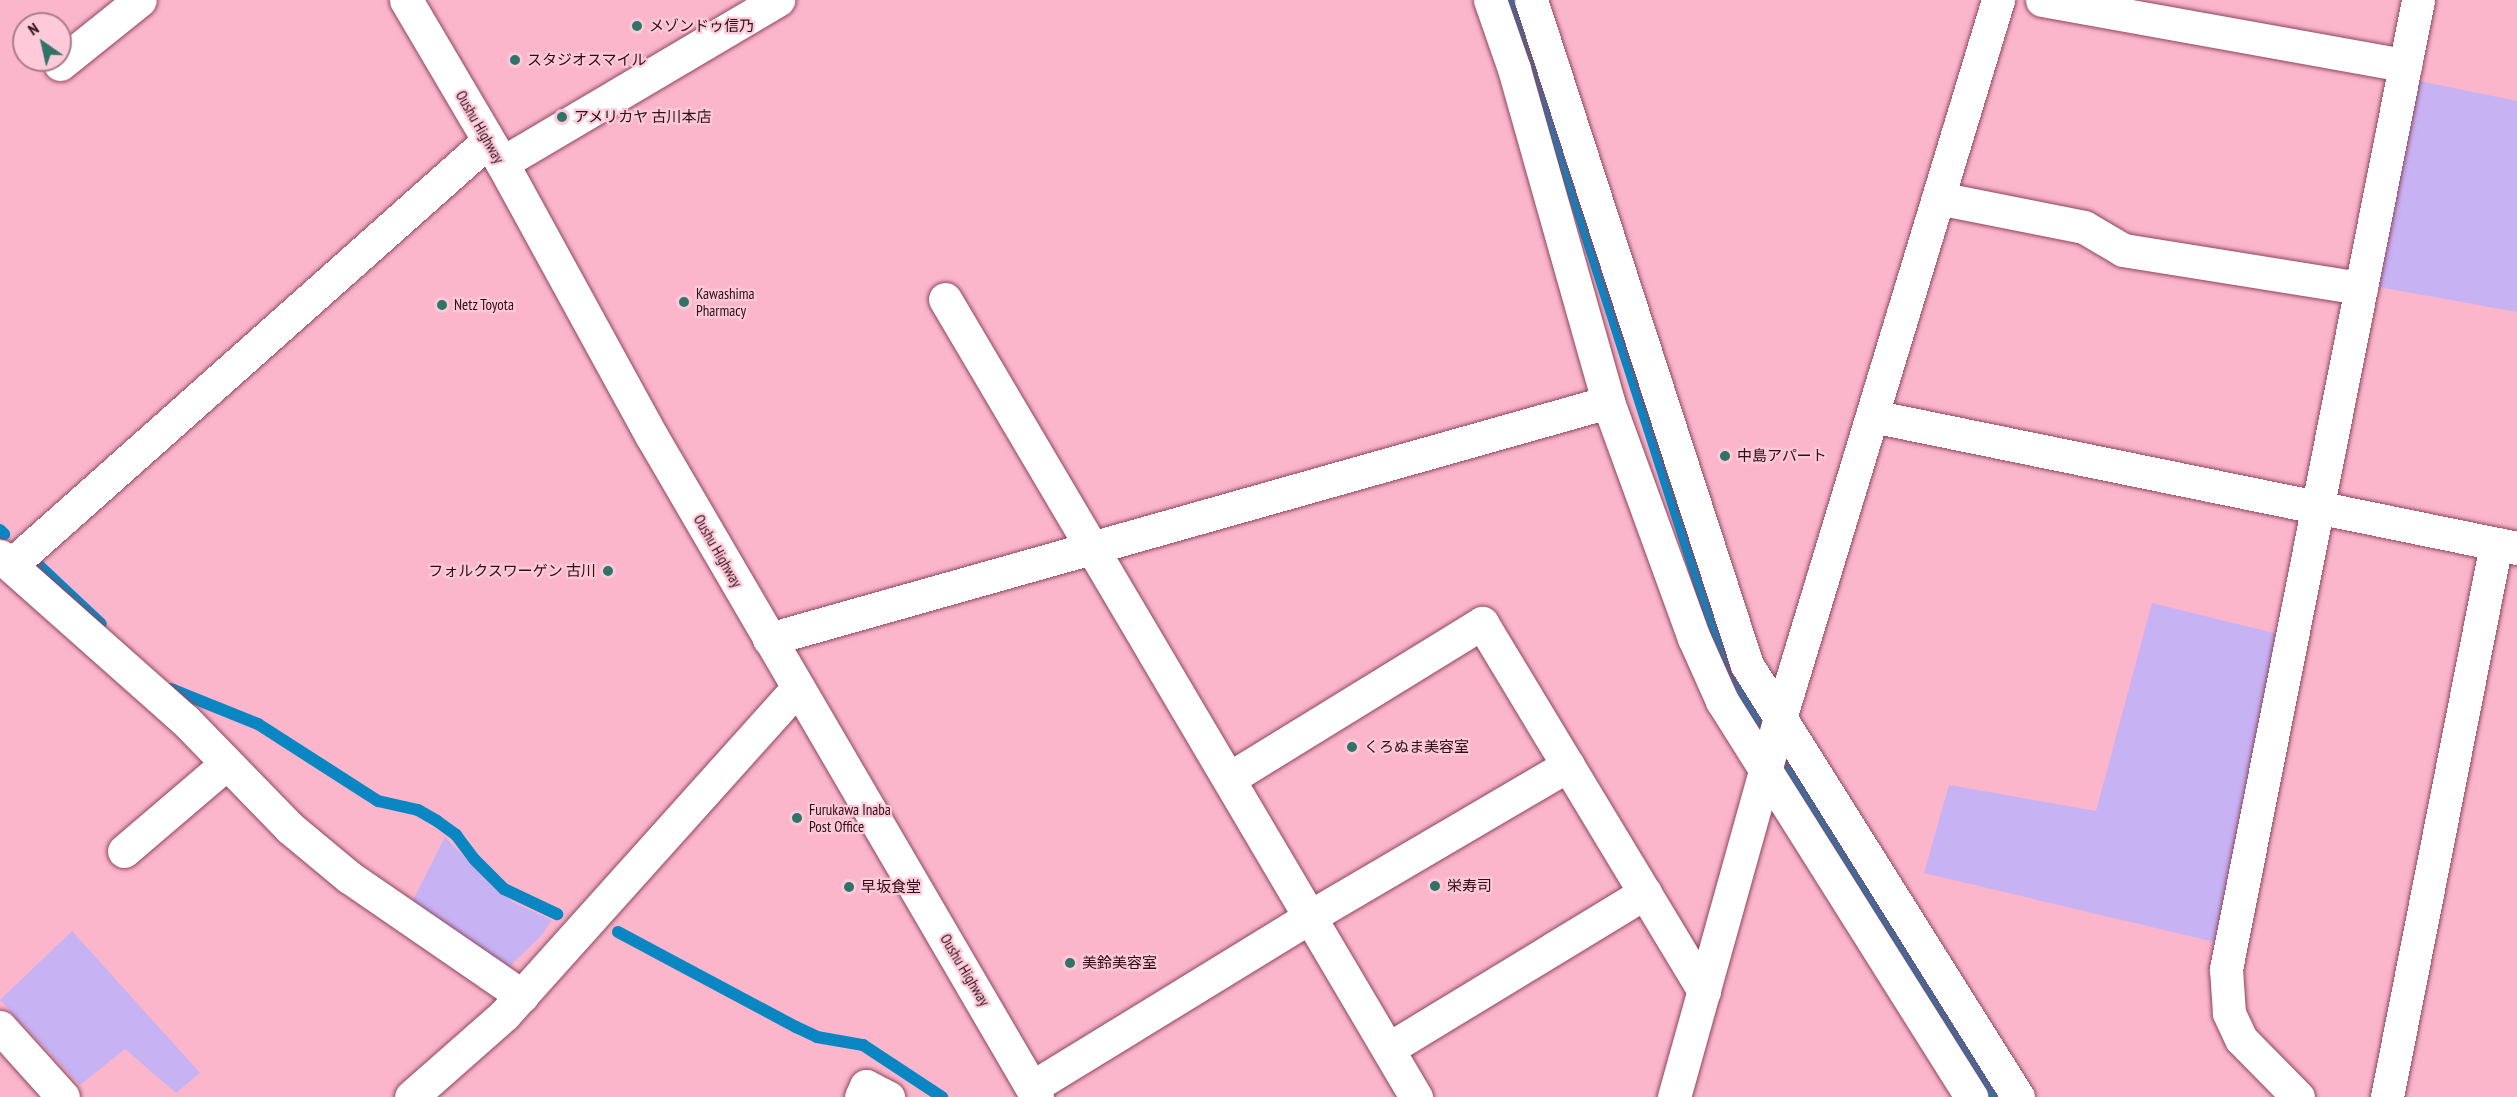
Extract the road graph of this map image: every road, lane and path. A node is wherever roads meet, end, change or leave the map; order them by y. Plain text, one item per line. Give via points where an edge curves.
1 (140, 0) edge
2 (406, 0) edge
3 (778, 0) edge
4 (1490, 0) edge
5 (1531, 0) edge
6 (1998, 0) edge
7 (2042, 0) edge
8 (2418, 0) edge
9 (72, 54) edge
10 (2405, 64) junction
11 (495, 152) junction
12 (1938, 198) junction
13 (2361, 288) junction
14 (945, 299) dead end
15 (1608, 402) junction
16 (1872, 416) junction
17 (2318, 508) junction
18 (2506, 546) edge
19 (1095, 548) junction
20 (3, 558) edge
21 (769, 639) junction
22 (798, 688) junction
23 (1780, 721) junction
24 (226, 764) junction
25 (1568, 765) junction
26 (1769, 765) junction
27 (1230, 778) junction
28 (124, 851) dead end
29 (1645, 893) junction
30 (1311, 916) junction
31 (1704, 991) junction
32 (522, 996) junction
33 (0, 1027) edge
34 (1389, 1049) junction
35 (49, 1092) edge
36 (1036, 1092) edge
37 (411, 1097) edge
38 (861, 1097) edge
39 (888, 1097) edge
40 (1416, 1097) edge
41 (1674, 1097) edge
42 (1971, 1097) edge
43 (2018, 1097) edge
44 (2298, 1097) edge
45 (2387, 1097) edge

1 - 9 street
2 - 11 street, Oushu Highway
3 - 11 street
4 - 15 street via 1514,69
5 - 23 street via 1747,665
6 - 12 street
7 - 10 street
8 - 10 street
10 - 13 street
11 - 20 street
11 - 21 street, Oushu Highway
12 - 13 street via 2084,227 2123,250
12 - 16 street
13 - 17 street
14 - 19 street
15 - 19 street
15 - 26 street via 1694,638 1722,701
16 - 17 street
16 - 23 street
17 - 18 street
17 - 44 street via 2226,969 2229,1013 2241,1039
18 - 45 street
19 - 21 street
19 - 27 street
20 - 24 street via 185,720
21 - 22 street, Oushu Highway
22 - 32 street
22 - 36 street, Oushu Highway
23 - 26 street
23 - 43 street
24 - 28 street
24 - 32 street via 290,828 349,877
25 - 27 street via 1482,623
25 - 29 street
25 - 30 street
26 - 31 street
26 - 42 street
27 - 30 street
29 - 31 street
29 - 34 street
30 - 34 street
30 - 36 street
31 - 41 street
32 - 37 street
33 - 35 street
34 - 40 street
38 - 39 street via 866,1086

